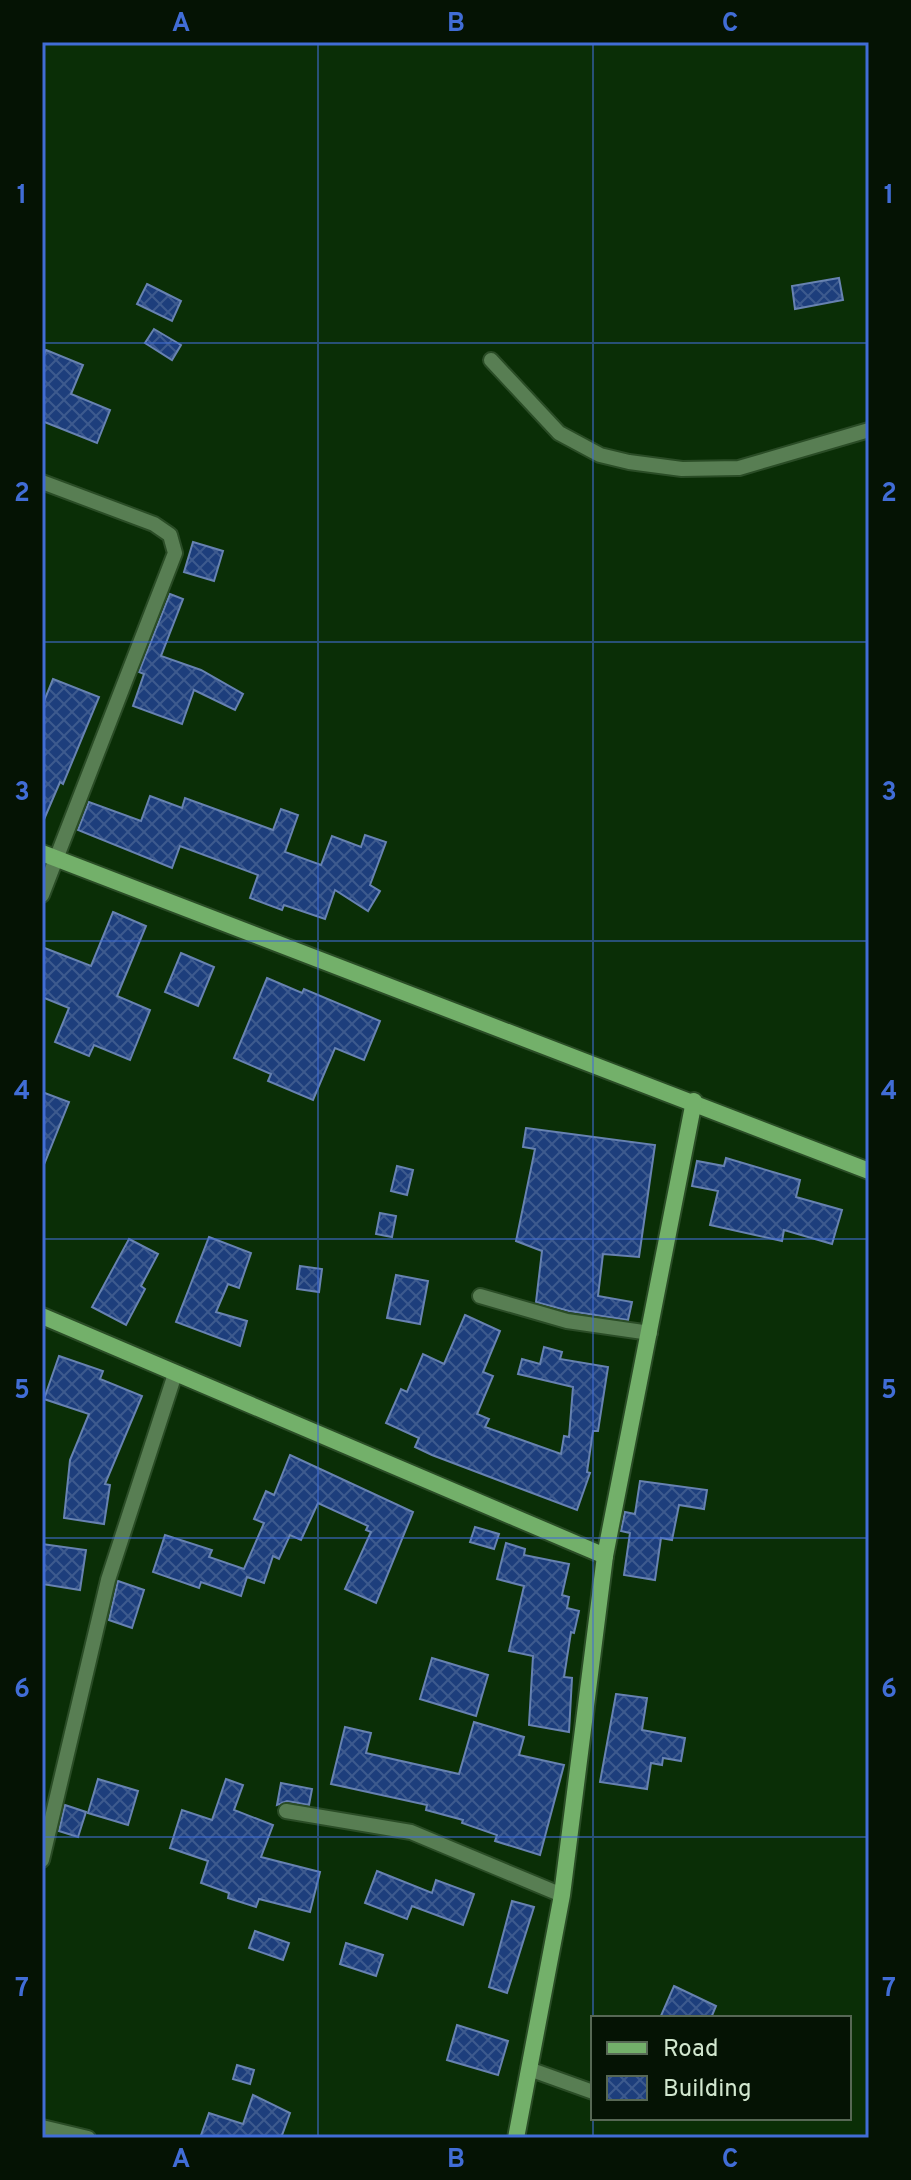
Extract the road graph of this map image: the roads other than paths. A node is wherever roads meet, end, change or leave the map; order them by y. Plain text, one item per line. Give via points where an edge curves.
1 (491, 360) dead end
2 (869, 430) edge
3 (42, 482) edge
4 (49, 856) edge
5 (42, 895) edge
6 (694, 1101) junction
7 (869, 1171) edge
8 (480, 1296) dead end
9 (42, 1316) edge
10 (650, 1333) junction
11 (175, 1374) junction
12 (605, 1556) junction
13 (286, 1811) dead end
14 (42, 1860) edge
15 (562, 1895) junction
16 (529, 2069) junction
17 (591, 2091) edge
18 (42, 2127) edge
19 (88, 2138) edge
20 (516, 2138) edge

1 - 2 street via 559,433 600,455 629,462 696,470 739,468
3 - 4 street via 154,524 170,535 175,553
4 - 5 street
4 - 6 street
6 - 7 street
6 - 10 street
8 - 10 street via 567,1321
9 - 11 street
10 - 12 street
11 - 12 street
11 - 14 street via 108,1580
12 - 15 street
13 - 15 street via 411,1832
15 - 16 street
16 - 17 street
16 - 20 street
18 - 19 street

